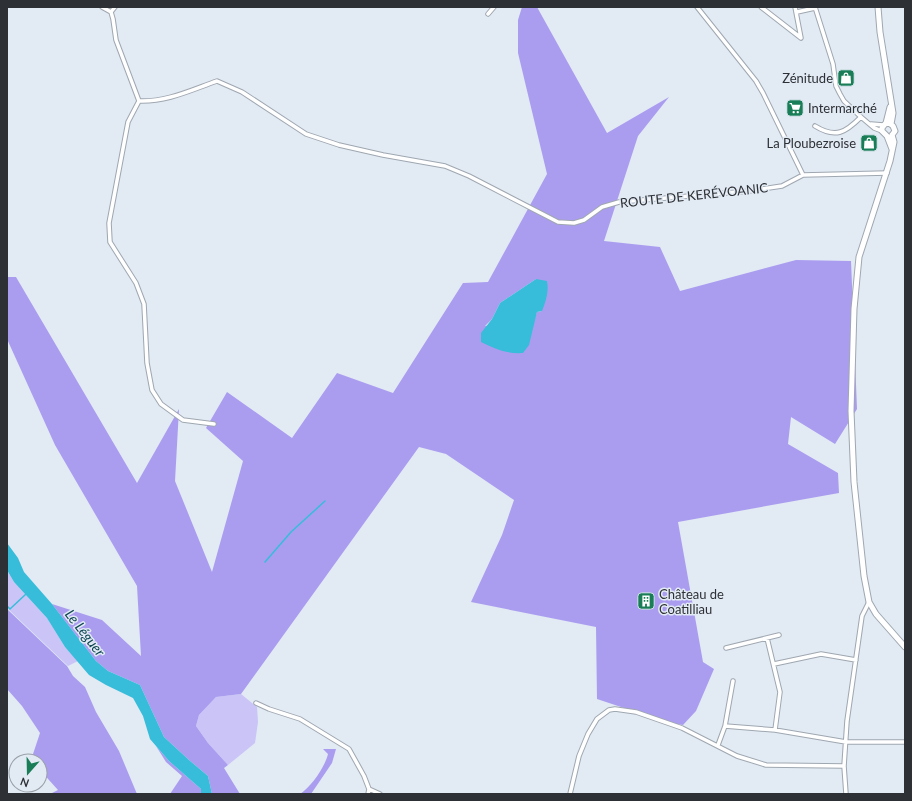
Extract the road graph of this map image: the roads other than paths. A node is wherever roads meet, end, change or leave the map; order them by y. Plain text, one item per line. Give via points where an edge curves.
1 (102, 7) edge
2 (115, 7) edge
3 (494, 7) edge
4 (697, 7) edge
5 (761, 7) edge
6 (795, 7) edge
7 (815, 7) edge
8 (878, 7) edge
9 (111, 12) junction
10 (797, 12) junction
11 (488, 14) dead end
12 (139, 101) junction
13 (861, 117) junction
14 (869, 124) junction
15 (887, 124) junction
16 (816, 126) dead end
17 (882, 131) junction
18 (890, 136) junction
19 (887, 172) junction
20 (803, 175) junction
21 (214, 424) dead end
22 (869, 602) junction
23 (779, 635) dead end
24 (767, 638) junction
25 (905, 647) edge
26 (726, 648) dead end
27 (856, 660) junction
28 (774, 664) junction
29 (733, 681) dead end
30 (256, 702) dead end
31 (724, 726) junction
32 (775, 730) junction
33 (846, 742) junction
34 (905, 742) edge
35 (718, 746) junction
36 (844, 766) junction
37 (369, 792) edge
38 (380, 794) edge
39 (570, 794) edge
40 (846, 794) edge

1 - 9 street
2 - 9 street
3 - 11 street
4 - 20 street via 756,81
5 - 10 street via 801,38
6 - 10 street
7 - 10 street
7 - 13 street via 833,64 836,86 844,101
8 - 15 main road via 890,104
9 - 12 street via 116,40
12 - 20 street, ROUTE DE KERÉVOANIC via 165,100 217,81 242,92 306,134 382,155 445,166 558,222 574,223 584,220 602,207 619,202 750,191 782,186
12 - 21 street via 128,122 109,224 110,242 136,283 144,304 147,362 152,390 161,404 183,420
13 - 14 street
13 - 16 street via 850,128 838,132 829,133
14 - 15 street
14 - 17 street
15 - 17 main road
15 - 18 main road via 895,128
17 - 18 main road
18 - 19 main road via 892,150
19 - 20 street, ROUTE DE KERÉVOANIC
19 - 22 main road via 859,257 854,309 851,411 854,482
22 - 25 main road
22 - 27 street via 863,614
23 - 24 street
24 - 26 street
24 - 28 street
27 - 28 street via 821,654
27 - 33 street
28 - 32 street via 780,692
29 - 31 street
30 - 37 street via 300,719 349,749 364,776
31 - 32 street
31 - 35 street
32 - 33 street
33 - 34 street
33 - 36 street
35 - 36 street via 737,756 766,765
35 - 39 street via 682,728 636,712 609,710 597,719 588,734 579,756
36 - 40 street
37 - 38 street

